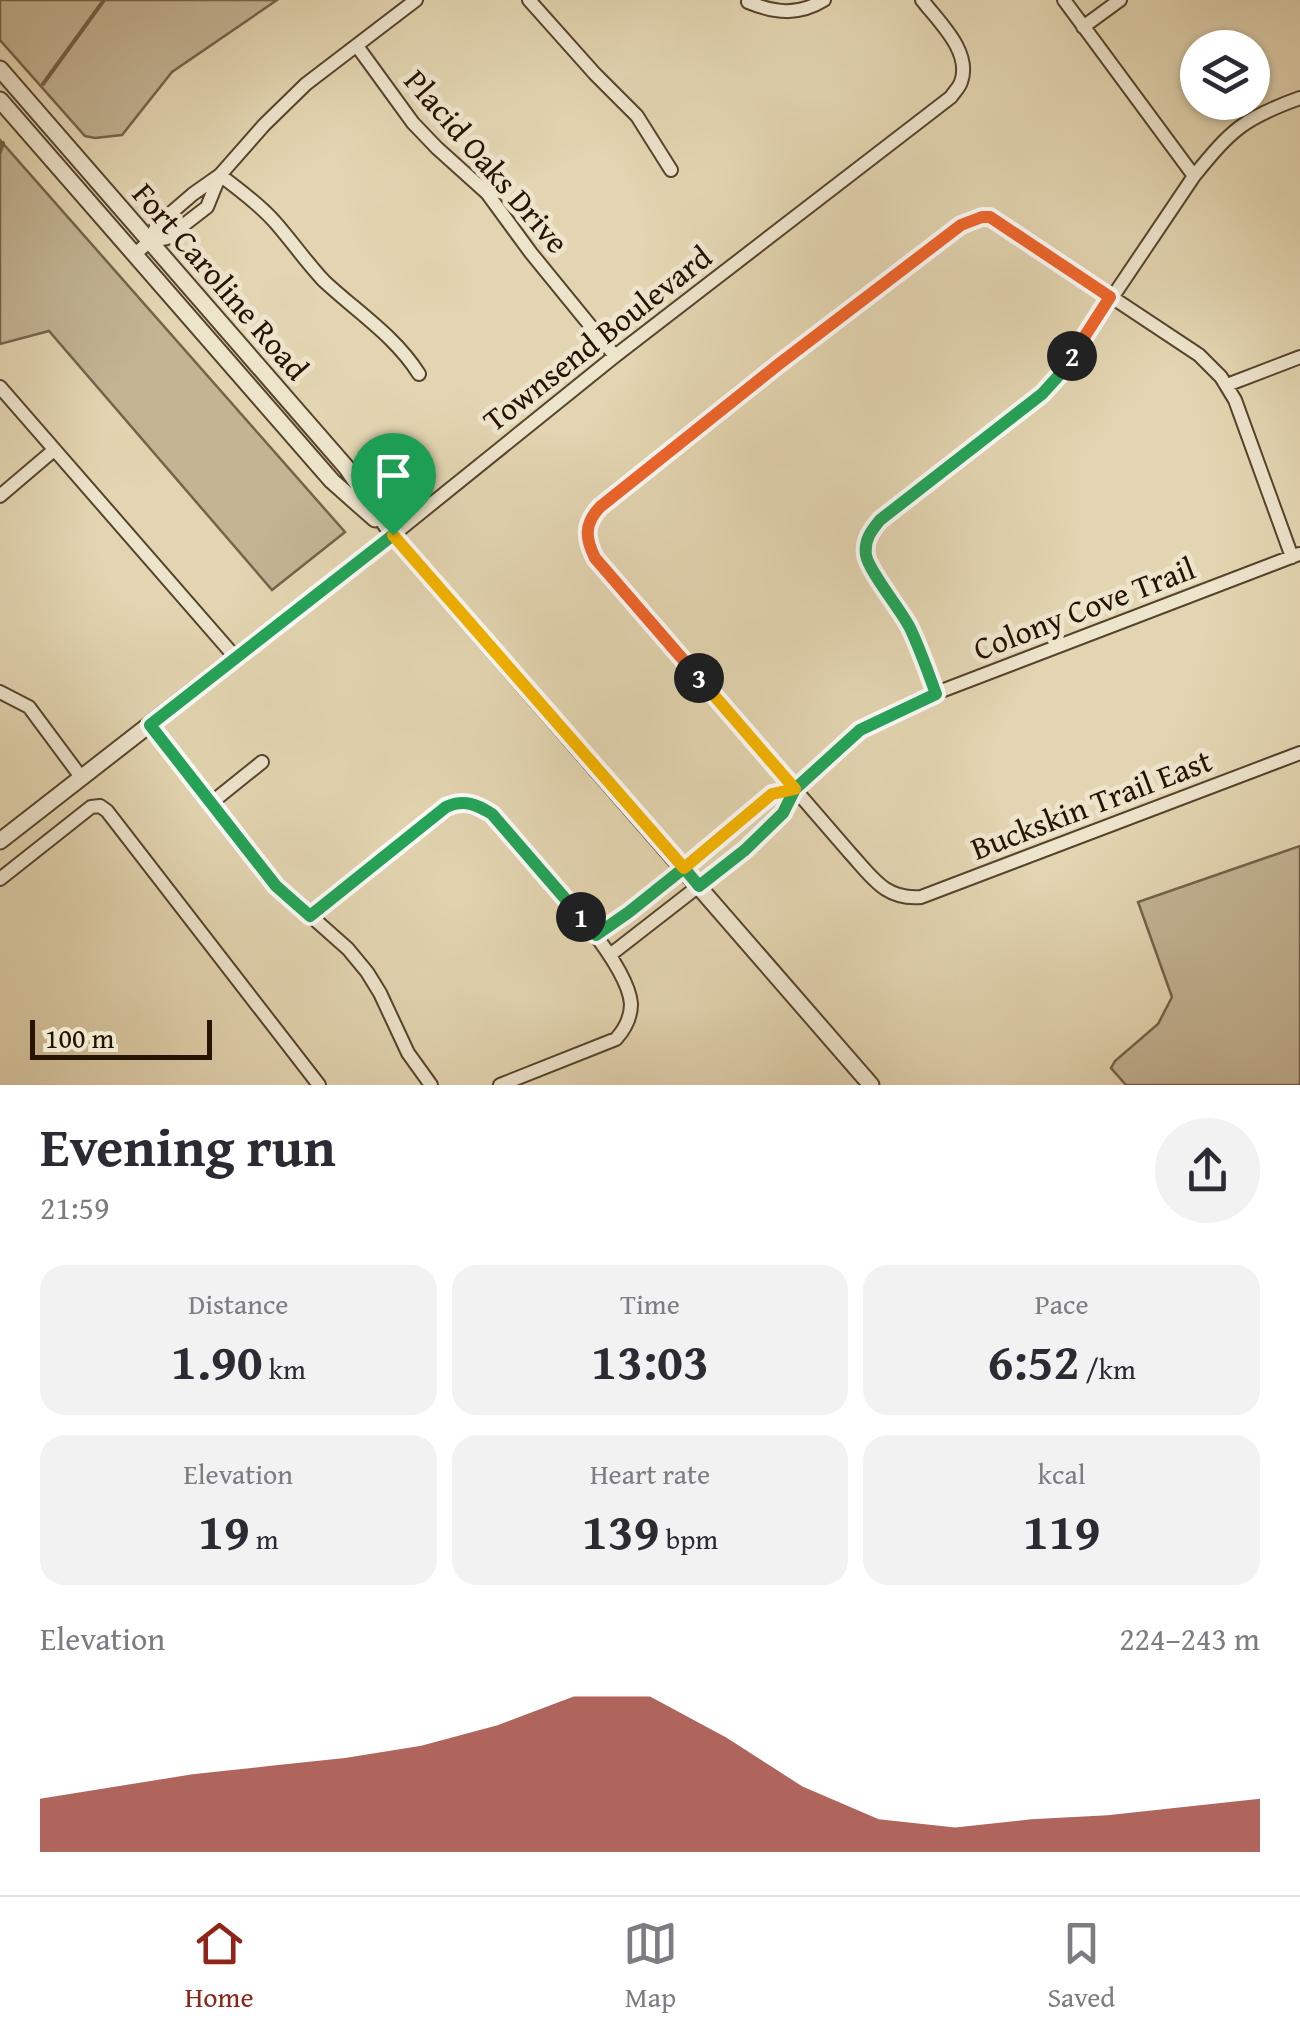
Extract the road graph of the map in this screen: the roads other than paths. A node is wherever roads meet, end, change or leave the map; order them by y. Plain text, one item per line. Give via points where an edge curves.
1 (416, 0) edge
2 (529, 0) edge
3 (824, 0) edge
4 (922, 0) edge
5 (1064, 0) edge
6 (1120, 0) edge
7 (748, 2) edge
8 (1083, 27) junction
9 (357, 46) junction
10 (0, 70) edge
11 (1300, 98) edge
12 (0, 100) edge
13 (671, 170) dead end
14 (220, 175) junction
15 (1194, 176) junction
16 (150, 240) junction
17 (135, 254) junction
18 (1110, 297) junction
19 (615, 356) junction
20 (1300, 357) edge
21 (419, 374) dead end
22 (1227, 385) junction
23 (0, 387) edge
24 (54, 450) junction
25 (0, 496) edge
26 (393, 535) junction
27 (1296, 555) edge
28 (236, 658) junction
29 (0, 692) edge
30 (936, 694) junction
31 (150, 725) junction
32 (1300, 753) edge
33 (262, 762) dead end
34 (81, 777) junction
35 (795, 789) junction
36 (211, 803) junction
37 (0, 840) edge
38 (684, 868) junction
39 (0, 879) edge
40 (699, 886) junction
41 (310, 916) junction
42 (596, 935) junction
43 (610, 955) junction
44 (320, 1085) edge
45 (431, 1085) edge
46 (500, 1085) edge
47 (871, 1085) edge

1 - 9 street
2 - 13 street via 637,116
3 - 7 street via 786,12
4 - 19 street, Townsend Boulevard via 960,51 961,83 951,96
5 - 8 street
6 - 8 street
8 - 15 street
9 - 14 street via 306,84
9 - 19 street, Placid Oaks Drive via 413,123 487,192
10 - 16 street, Fort Caroline Road
11 - 15 street via 1251,118
12 - 17 street, Fort Caroline Road
14 - 16 street via 157,225
14 - 21 street via 272,218 328,285 399,346
15 - 18 street
16 - 17 street
16 - 26 street, Fort Caroline Road via 346,467
17 - 26 street, Fort Caroline Road via 332,481
18 - 22 street via 1198,355
18 - 30 street via 1042,394 870,532 868,563 910,629
18 - 35 street via 990,217 961,225 592,515 587,542 595,558
19 - 26 street, Townsend Boulevard
20 - 22 street
22 - 27 street
23 - 24 street
24 - 25 street
24 - 28 street
26 - 28 street, Townsend Boulevard
26 - 38 street, Fort Caroline Road
27 - 30 street, Colony Cove Trail
28 - 31 street, Townsend Boulevard
29 - 34 street via 29,707
30 - 35 street, Colony Cove Trail via 860,730
31 - 34 street, Townsend Boulevard
31 - 36 street
32 - 35 street, Buckskin Trail East via 921,898 884,889
33 - 36 street
34 - 37 street, Townsend Boulevard
35 - 38 street, Colony Cove Trail via 772,794
35 - 40 street, Colony Cove Trail via 783,813
36 - 41 street via 276,886
38 - 40 street, Fort Caroline Road
38 - 42 street, Colony Cove Trail
39 - 44 street via 100,806
40 - 43 street, Colony Cove Trail
40 - 47 street, Fort Caroline Road
41 - 42 street via 446,807 469,802 492,814
41 - 45 street via 366,972
42 - 43 street
43 - 46 street via 631,1002 624,1030 602,1046

